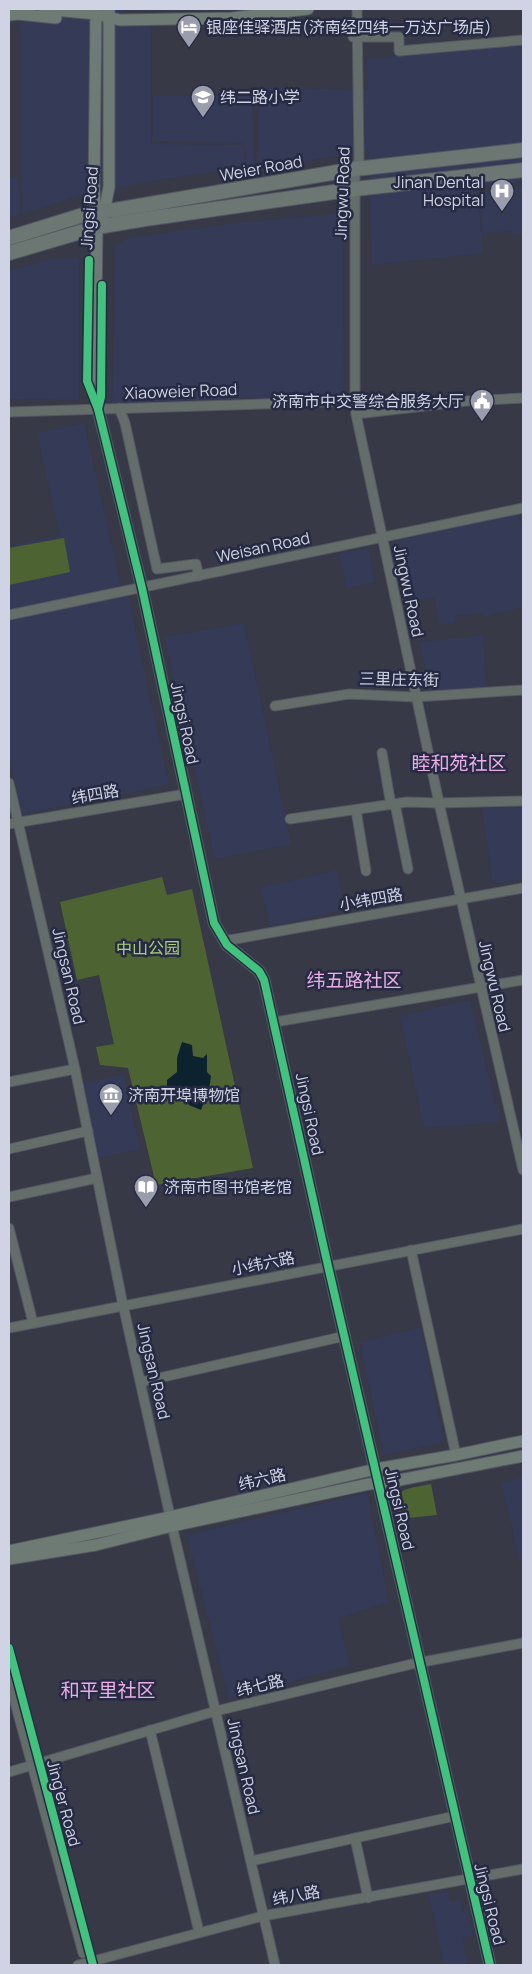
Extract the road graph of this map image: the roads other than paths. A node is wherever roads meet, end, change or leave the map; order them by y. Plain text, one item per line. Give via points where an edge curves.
1 (44, 9) edge
2 (308, 9) edge
3 (358, 9) edge
4 (109, 14) edge
5 (9, 15) edge
6 (96, 15) edge
7 (355, 37) junction
8 (523, 40) edge
9 (523, 150) edge
10 (355, 169) junction
11 (523, 170) edge
12 (355, 189) junction
13 (100, 211) junction
14 (100, 227) junction
15 (9, 238) edge
16 (9, 253) edge
17 (523, 398) edge
18 (355, 401) junction
19 (119, 408) junction
20 (98, 409) junction
21 (9, 412) edge
22 (356, 414) junction
23 (523, 508) edge
24 (382, 536) junction
25 (199, 576) junction
26 (142, 588) junction
27 (9, 615) edge
28 (523, 690) edge
29 (416, 697) junction
30 (275, 706) dead end
31 (382, 753) dead end
32 (9, 783) edge
33 (186, 794) junction
34 (523, 801) edge
35 (439, 803) junction
36 (393, 804) junction
37 (356, 810) junction
38 (290, 819) dead end
39 (18, 822) junction
40 (9, 824) edge
41 (408, 869) dead end
42 (366, 871) dead end
43 (523, 888) edge
44 (460, 898) junction
45 (224, 941) junction
46 (523, 980) edge
47 (480, 987) junction
48 (275, 1022) junction
49 (75, 1069) junction
50 (9, 1082) edge
51 (88, 1131) junction
52 (9, 1149) edge
53 (523, 1170) edge
54 (97, 1178) junction
55 (9, 1197) edge
56 (523, 1229) edge
57 (9, 1231) edge
58 (411, 1250) junction
59 (328, 1266) junction
60 (123, 1305) junction
61 (33, 1323) junction
62 (9, 1328) edge
63 (345, 1336) junction
64 (141, 1382) junction
65 (523, 1441) edge
66 (456, 1456) junction
67 (523, 1456) edge
68 (376, 1469) junction
69 (379, 1483) junction
70 (171, 1522) junction
71 (9, 1551) edge
72 (9, 1559) edge
73 (523, 1643) edge
74 (9, 1648) edge
75 (421, 1662) junction
76 (9, 1680) edge
77 (216, 1711) junction
78 (150, 1730) junction
79 (36, 1764) junction
80 (9, 1772) edge
81 (455, 1816) junction
82 (355, 1838) junction
83 (251, 1861) junction
84 (523, 1869) edge
85 (469, 1880) junction
86 (368, 1898) junction
87 (264, 1916) junction
88 (198, 1932) junction
89 (87, 1964) edge
90 (275, 1965) edge
91 (490, 1965) edge

1 - 6 main road
2 - 4 main road via 232,18
3 - 7 street, Jingwu Road
4 - 6 main road
4 - 13 main road, Jingsi Road via 108,187
5 - 6 main road
6 - 13 main road, Jingsi Road via 94,189
7 - 8 street via 398,37 399,51
7 - 10 street, Jingwu Road via 359,161
9 - 10 highway, Weier Road
10 - 12 street, Jingwu Road
10 - 13 highway, Weier Road
11 - 12 highway, Weier Road
12 - 14 highway, Weier Road
12 - 18 street, Jingwu Road
13 - 14 main road, Jingsi Road
13 - 15 highway, Weier Road
14 - 16 highway, Weier Road
14 - 20 main road, Jingsi Road via 101,398
17 - 22 street
18 - 19 street, Xiaoweier Road
18 - 22 street, Jingwu Road
19 - 20 street, Xiaoweier Road
19 - 25 street via 157,569 196,564
20 - 21 street, Xiaoweier Road
20 - 26 main road, Jingsi Road
22 - 24 street, Jingwu Road
23 - 24 street, Weisan Road
24 - 25 street, Weisan Road
24 - 29 street, Jingwu Road
25 - 26 street, Weisan Road
26 - 27 street, Weisan Road
26 - 33 main road, Jingsi Road
28 - 29 street, 三里庄东街
29 - 30 street, 三里庄东街 via 349,694
29 - 35 street, Jingwu Road
31 - 36 street
32 - 39 street, Jingsan Road
33 - 39 street, 纬四路
33 - 45 main road, Jingsi Road via 214,923
34 - 35 street
35 - 36 street
35 - 44 street, Jingwu Road
36 - 37 street
36 - 41 street
37 - 38 street
37 - 42 street
39 - 40 street, 纬四路
39 - 49 street, Jingsan Road
43 - 44 street, 小纬四路
44 - 45 street, 小纬四路
44 - 47 street, Jingwu Road
45 - 48 main road, Jingsi Road via 259,971
46 - 47 street
47 - 48 street
47 - 53 street, Jingwu Road
48 - 59 main road, Jingsi Road
49 - 50 street
49 - 51 street, Jingsan Road
51 - 52 street
51 - 54 street, Jingsan Road
54 - 55 street
54 - 60 street, Jingsan Road
56 - 58 street, 小纬六路
57 - 61 street
58 - 59 street, 小纬六路
58 - 66 street
59 - 60 street, 小纬六路
59 - 63 main road, Jingsi Road
60 - 61 street, 小纬六路
60 - 64 street, Jingsan Road
61 - 62 street, 小纬六路
63 - 64 street
63 - 68 main road, Jingsi Road
64 - 70 street, Jingsan Road
65 - 66 main road, 纬六路
66 - 68 main road, 纬六路
67 - 69 main road, 纬六路
68 - 69 main road, Jingsi Road
68 - 70 main road, 纬六路
69 - 70 main road, 纬六路
69 - 75 main road, Jingsi Road
70 - 71 main road, 纬六路
70 - 72 main road, 纬六路 via 96,1545
70 - 77 street, Jingsan Road
73 - 75 street, 纬七路
74 - 79 street, Jing'er Road
75 - 77 street, 纬七路
75 - 81 main road, Jingsi Road
76 - 79 street, Jing'er Road
77 - 78 street, 纬七路
77 - 83 street, Jingsan Road
78 - 79 street, 纬七路
78 - 88 street
79 - 80 street, 纬七路
79 - 89 street, Jing'er Road
81 - 82 street
81 - 85 main road, Jingsi Road
82 - 83 street
82 - 86 street
83 - 87 street, Jingsan Road
84 - 85 street, 纬八路
85 - 86 street, 纬八路
85 - 91 main road, Jingsi Road
86 - 87 street, 纬八路
87 - 88 street, 纬八路
87 - 90 street, Jingsan Road
88 - 89 street, 纬八路

